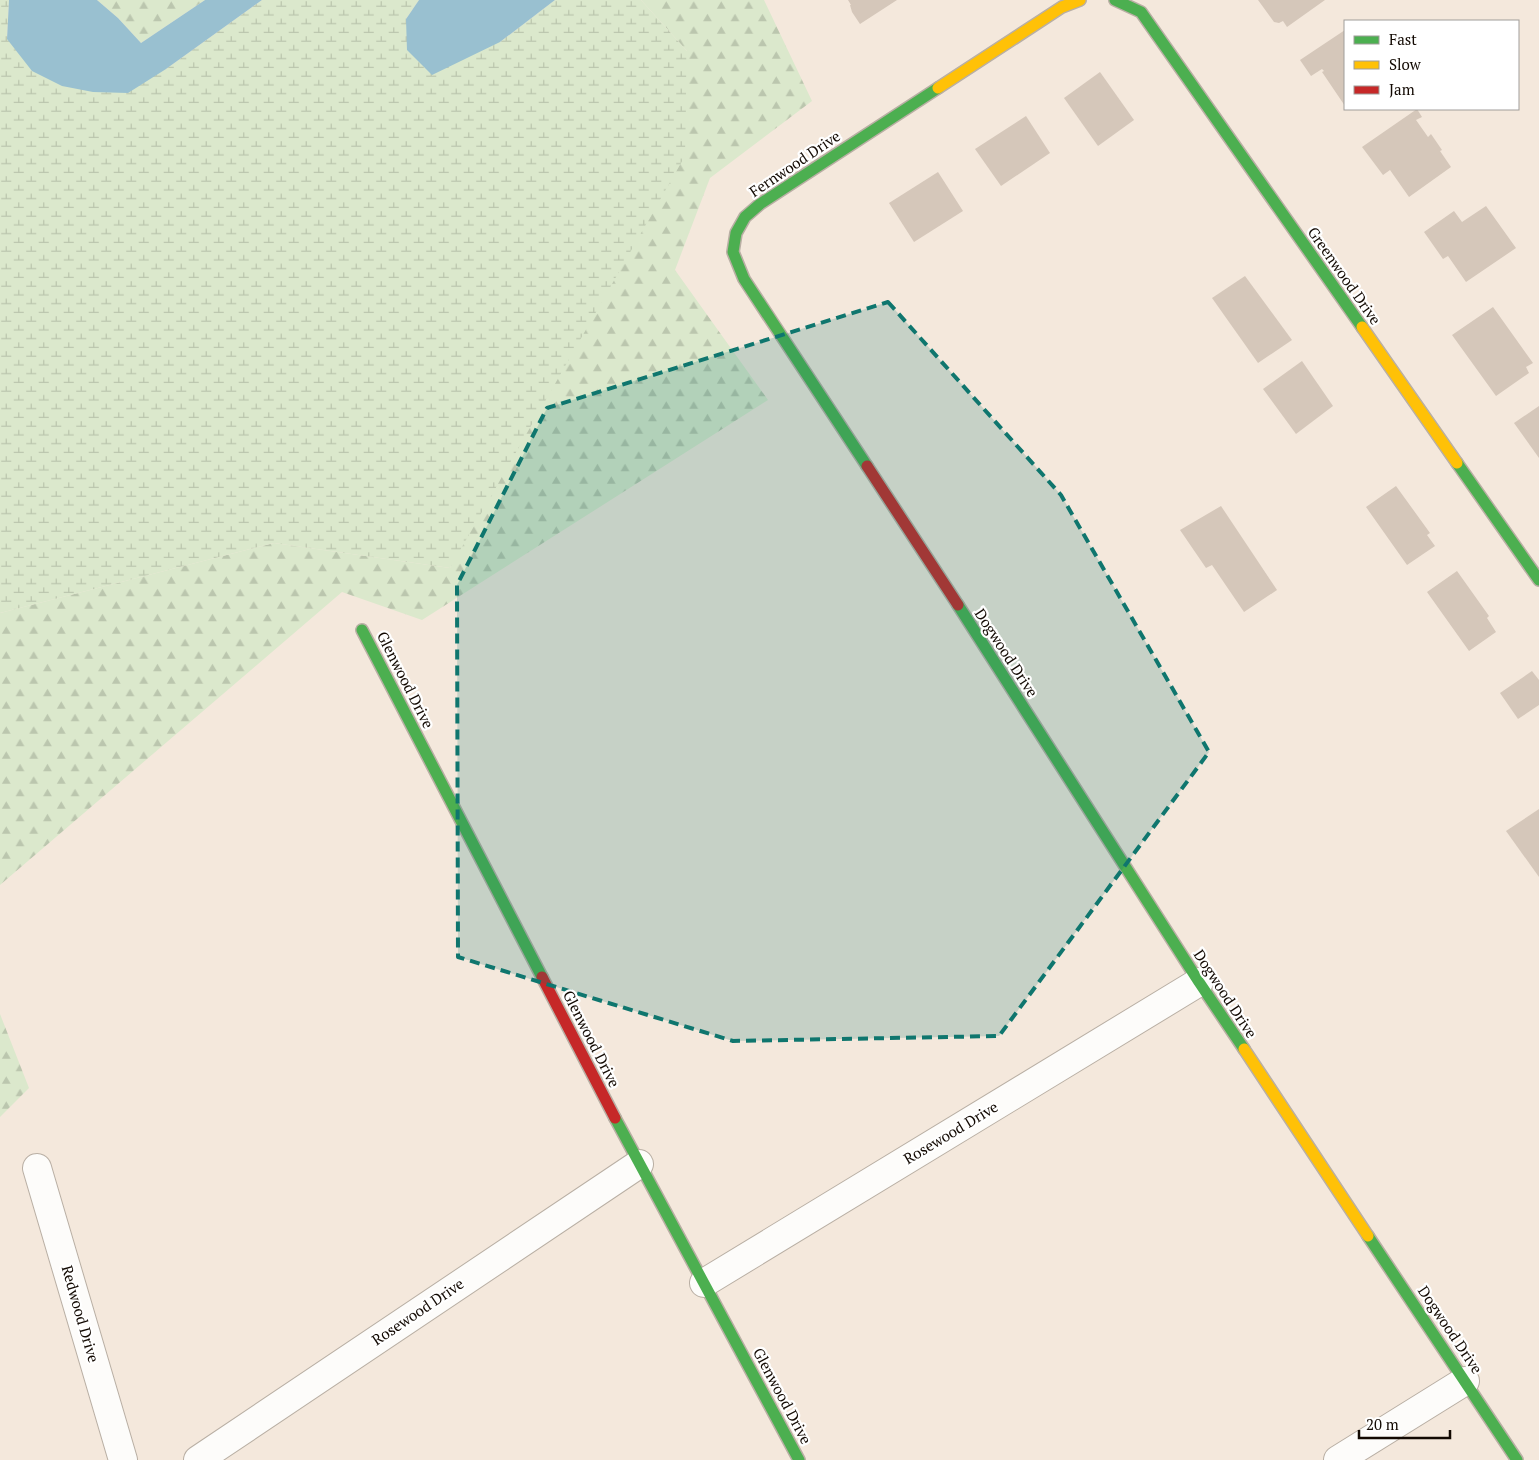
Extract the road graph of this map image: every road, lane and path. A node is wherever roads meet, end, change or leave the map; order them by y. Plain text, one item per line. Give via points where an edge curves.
1 (1080, 0) edge
2 (1115, 0) edge
3 (915, 539) joint
4 (1539, 580) edge
5 (362, 630) dead end
6 (1199, 982) junction
7 (639, 1164) junction
8 (37, 1168) dead end
9 (704, 1283) junction
10 (1465, 1381) junction
11 (122, 1460) edge
12 (198, 1460) edge
13 (799, 1460) edge
14 (1338, 1460) edge
15 (1517, 1460) edge

1 - 3 street, Fernwood Drive via 1062,7 760,204 745,217 736,232 734,252 744,279
2 - 4 street, Greenwood Drive via 1141,12
3 - 6 street, Dogwood Drive
5 - 7 street, Glenwood Drive
6 - 9 street, Rosewood Drive
6 - 10 street, Dogwood Drive
7 - 9 street, Glenwood Drive
7 - 12 street, Rosewood Drive
8 - 11 street, Redwood Drive
9 - 13 street, Glenwood Drive
10 - 14 street
10 - 15 street, Dogwood Drive

